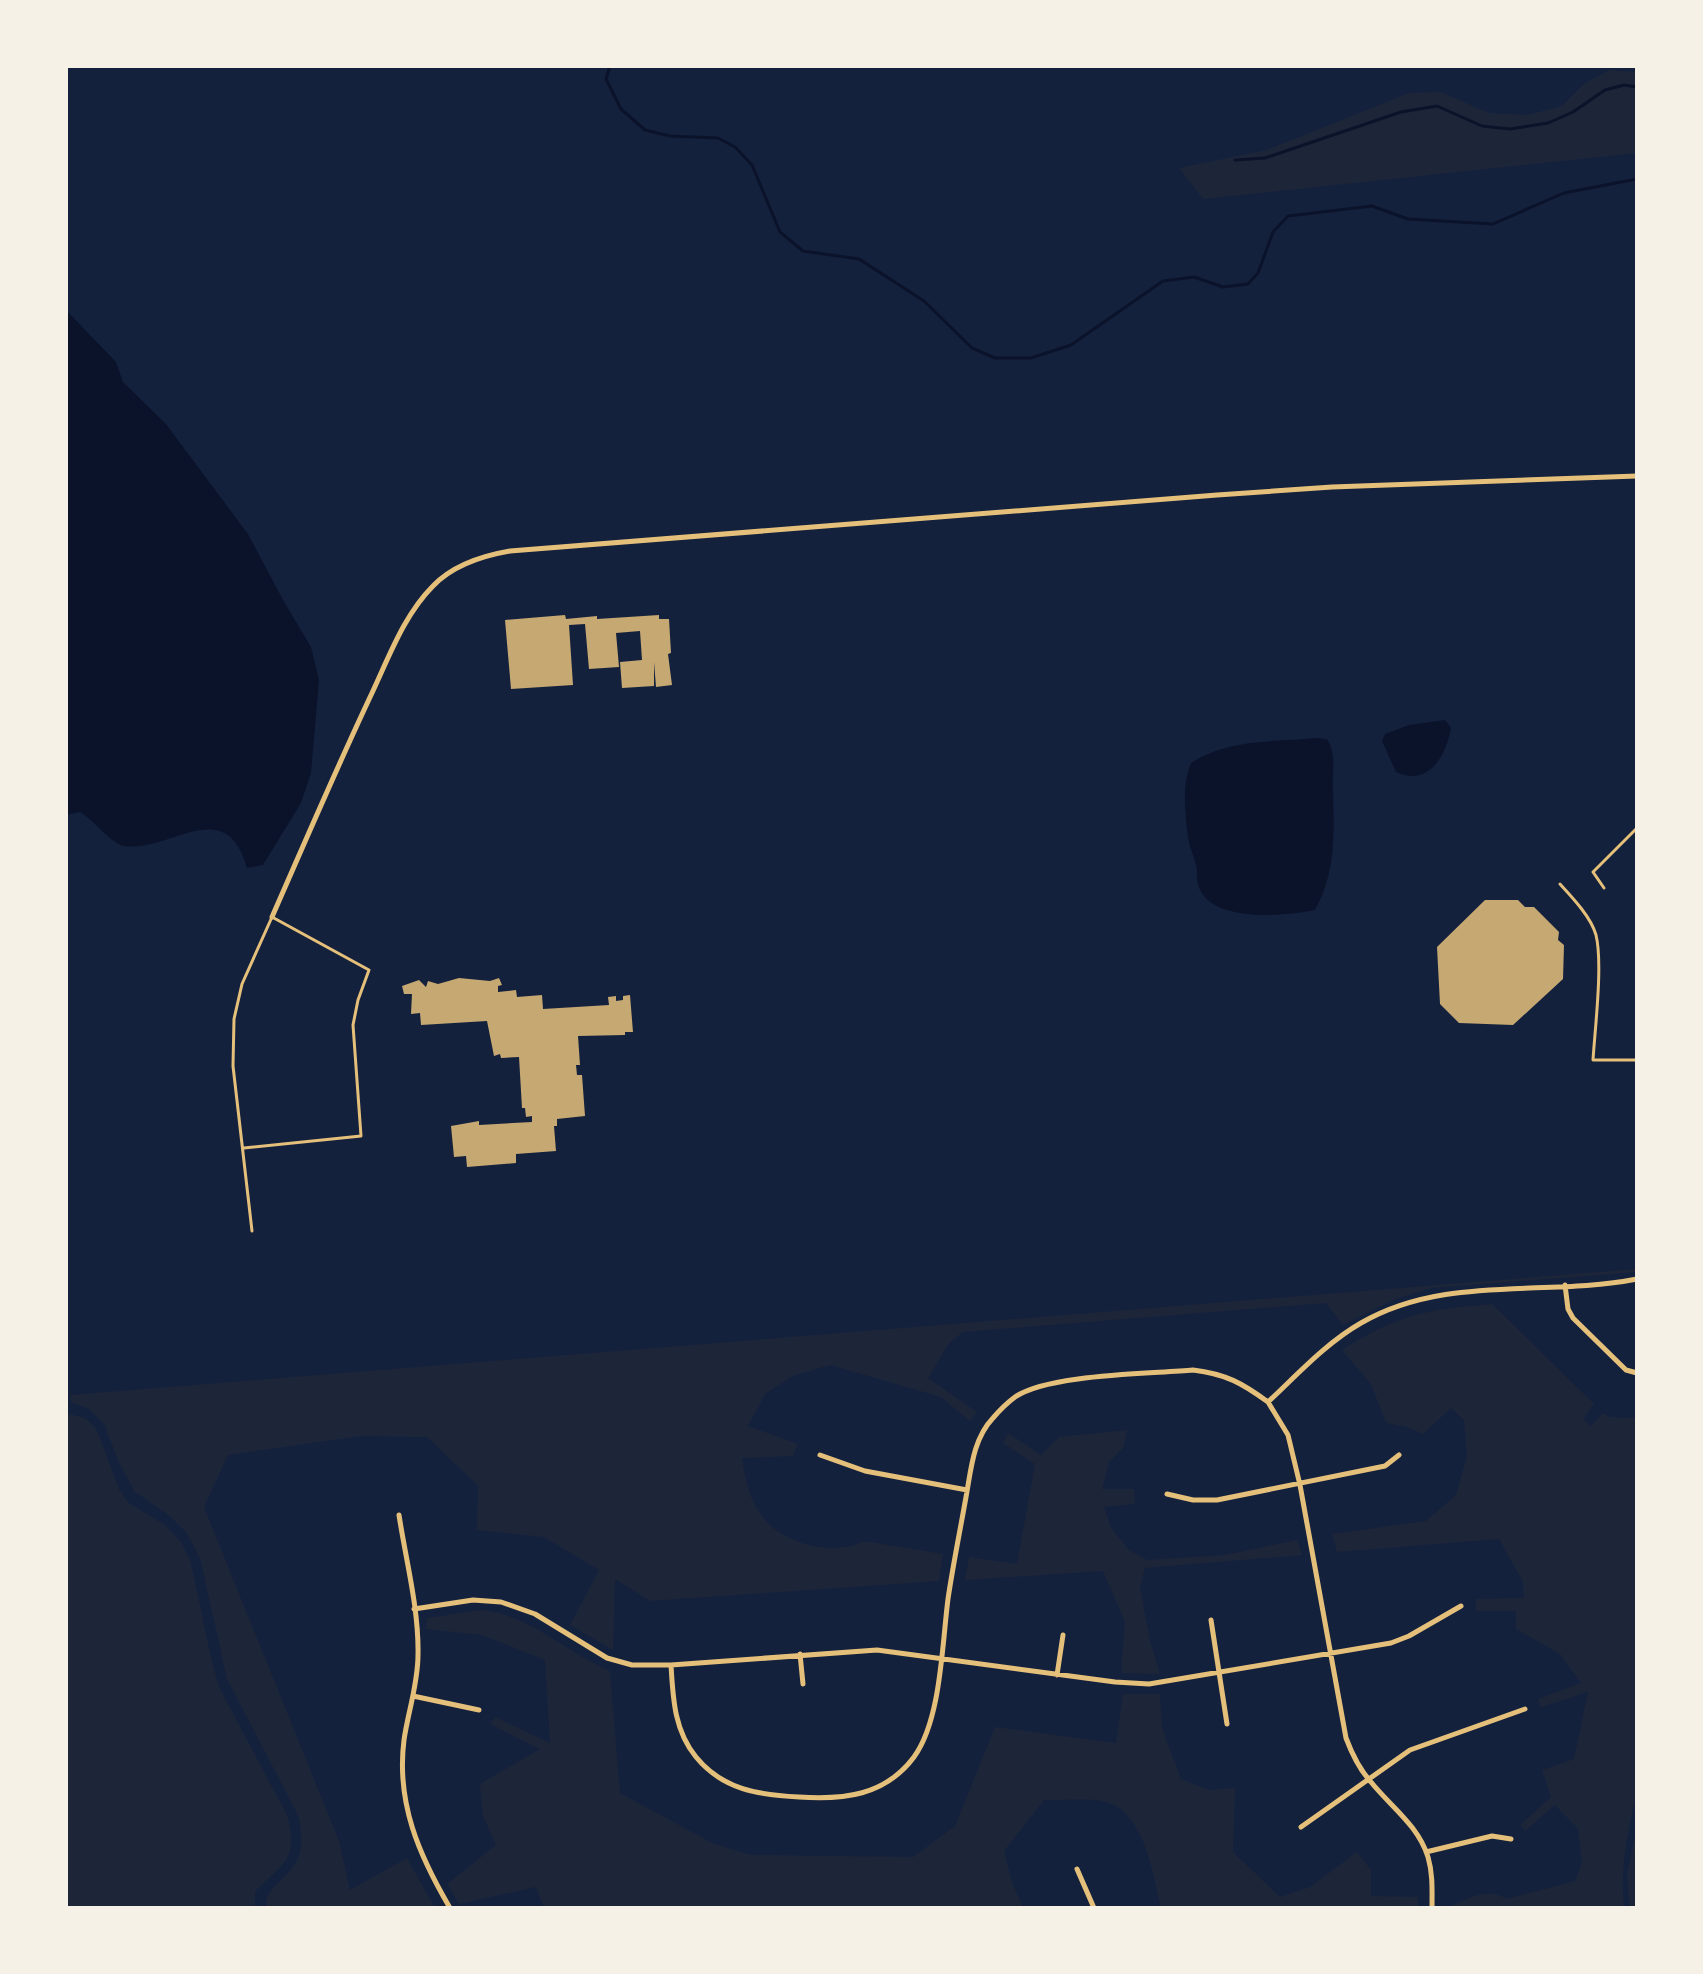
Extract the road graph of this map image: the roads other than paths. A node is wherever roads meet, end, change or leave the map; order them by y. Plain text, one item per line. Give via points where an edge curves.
1 (1637, 476) edge
2 (1637, 828) edge
3 (1560, 884) dead end
4 (1604, 888) dead end
5 (272, 917) junction
6 (1637, 1060) edge
7 (244, 1148) junction
8 (252, 1231) dead end
9 (1637, 1279) edge
10 (1565, 1285) junction
11 (1637, 1373) edge
12 (1268, 1402) junction
13 (820, 1455) dead end
14 (1399, 1455) dead end
15 (1300, 1485) junction
16 (967, 1490) junction
17 (1167, 1494) dead end
18 (399, 1515) dead end
19 (1461, 1606) dead end
20 (414, 1609) junction
21 (1211, 1620) dead end
22 (1063, 1635) dead end
23 (800, 1654) junction
24 (1332, 1654) junction
25 (940, 1659) junction
26 (671, 1665) junction
27 (1220, 1673) junction
28 (1057, 1675) junction
29 (803, 1684) dead end
30 (413, 1696) junction
31 (1525, 1709) dead end
32 (479, 1710) dead end
33 (1227, 1724) dead end
34 (1368, 1779) junction
35 (1301, 1827) dead end
36 (1511, 1839) dead end
37 (1426, 1852) junction
38 (1077, 1869) dead end
39 (450, 1908) edge
40 (1094, 1908) edge
41 (1432, 1908) edge

1 - 5 street via 1217,495 483,557 433,586 403,627
2 - 4 lane via 1593,872
3 - 6 lane via 1596,933 1593,1060
5 - 7 lane via 235,1009 233,1066
5 - 7 lane via 369,970 353,1025 361,1136
7 - 8 lane
9 - 10 street
10 - 11 street via 1573,1318 1626,1370
10 - 12 street via 1446,1294 1385,1311 1332,1343
12 - 15 street via 1288,1435
12 - 16 street via 1239,1381 1193,1370 1051,1382 1016,1396 990,1421 975,1448
13 - 16 street via 865,1471
14 - 15 street via 1385,1466
15 - 17 street via 1217,1500
15 - 24 street
16 - 25 street
18 - 20 street
19 - 24 street via 1391,1643
20 - 26 street via 473,1600 501,1602 535,1614 607,1658 632,1665
20 - 30 street via 418,1657
21 - 27 street
22 - 28 street
23 - 25 street via 859,1650
23 - 26 street
23 - 29 street
24 - 27 street
24 - 34 street via 1346,1738
25 - 26 street via 933,1715 915,1756 881,1786 840,1798 748,1792 707,1769 680,1730
25 - 28 street
27 - 28 street via 1149,1684
27 - 33 street
30 - 32 street
30 - 39 street via 402,1757 405,1802 422,1860
31 - 34 street via 1425,1743
34 - 35 street
34 - 37 street via 1408,1821
36 - 37 street via 1492,1836
37 - 41 street
38 - 40 street

